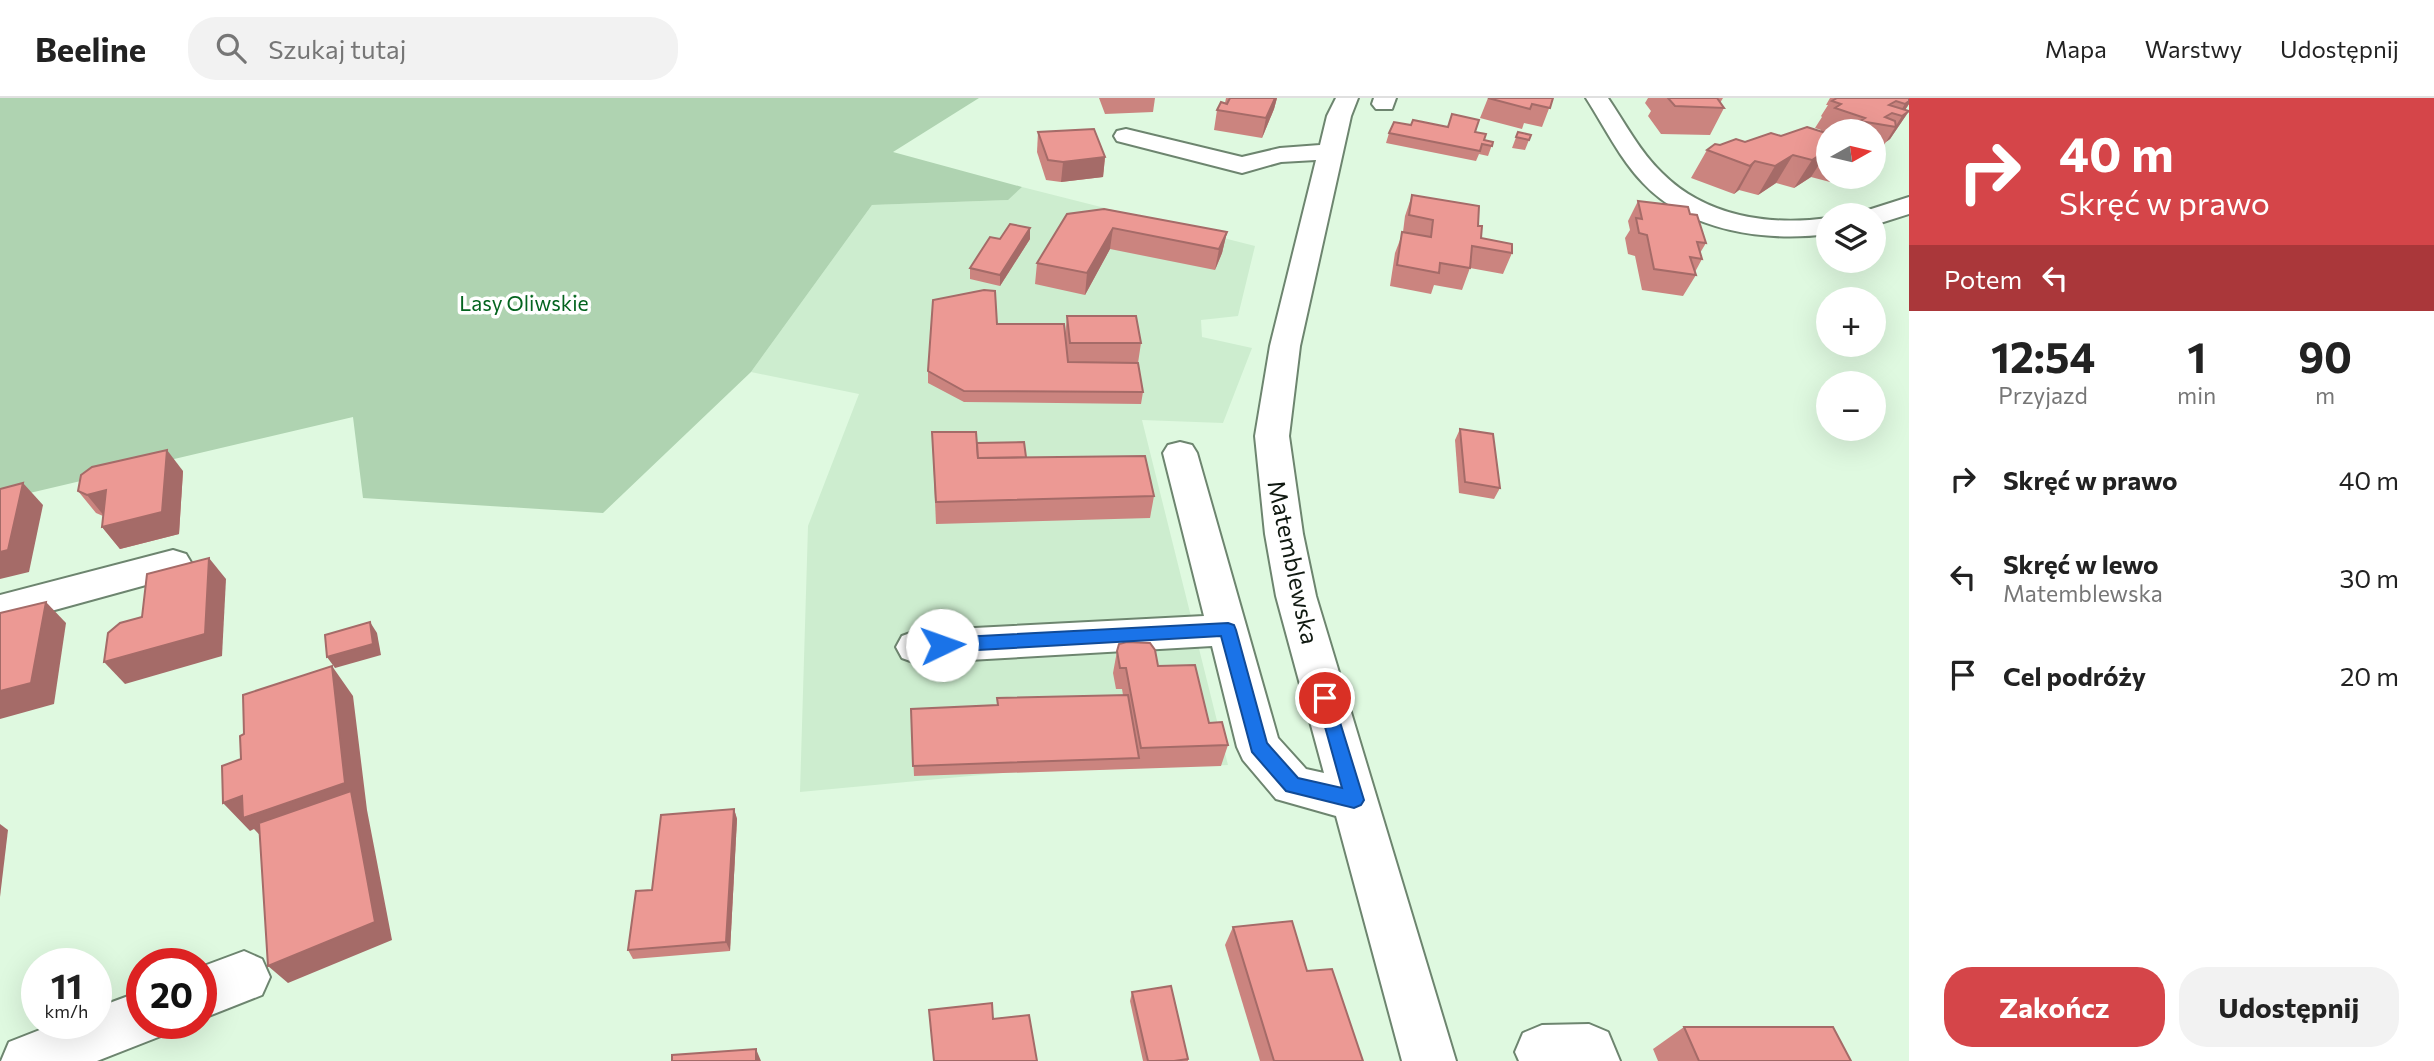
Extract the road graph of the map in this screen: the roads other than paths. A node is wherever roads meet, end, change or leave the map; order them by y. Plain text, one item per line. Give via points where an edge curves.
1 (1597, 98) edge
2 (1372, 100) edge
3 (1126, 136) dead end
4 (1331, 154) junction
5 (1909, 205) edge
6 (1886, 213) edge
7 (1816, 229) edge
8 (1180, 453) dead end
9 (173, 564) edge
10 (0, 610) edge
11 (1228, 630) junction
12 (916, 646) dead end
13 (1354, 800) junction
14 (126, 1023) edge
15 (1542, 1052) dead end
16 (28, 1061) edge
17 (1429, 1061) edge
18 (1593, 1061) edge

1 - 7 street via 1653,178 1681,200 1746,224
2 - 4 street, Matemblewska via 1339,116
3 - 4 street via 1242,166 1280,155
4 - 13 street, Matemblewska via 1285,346 1272,436 1296,596
5 - 6 street
8 - 11 street
9 - 10 street
11 - 12 street
11 - 13 street via 1259,747 1292,785
13 - 17 street, Matemblewska
14 - 16 street
15 - 18 street via 1590,1051

